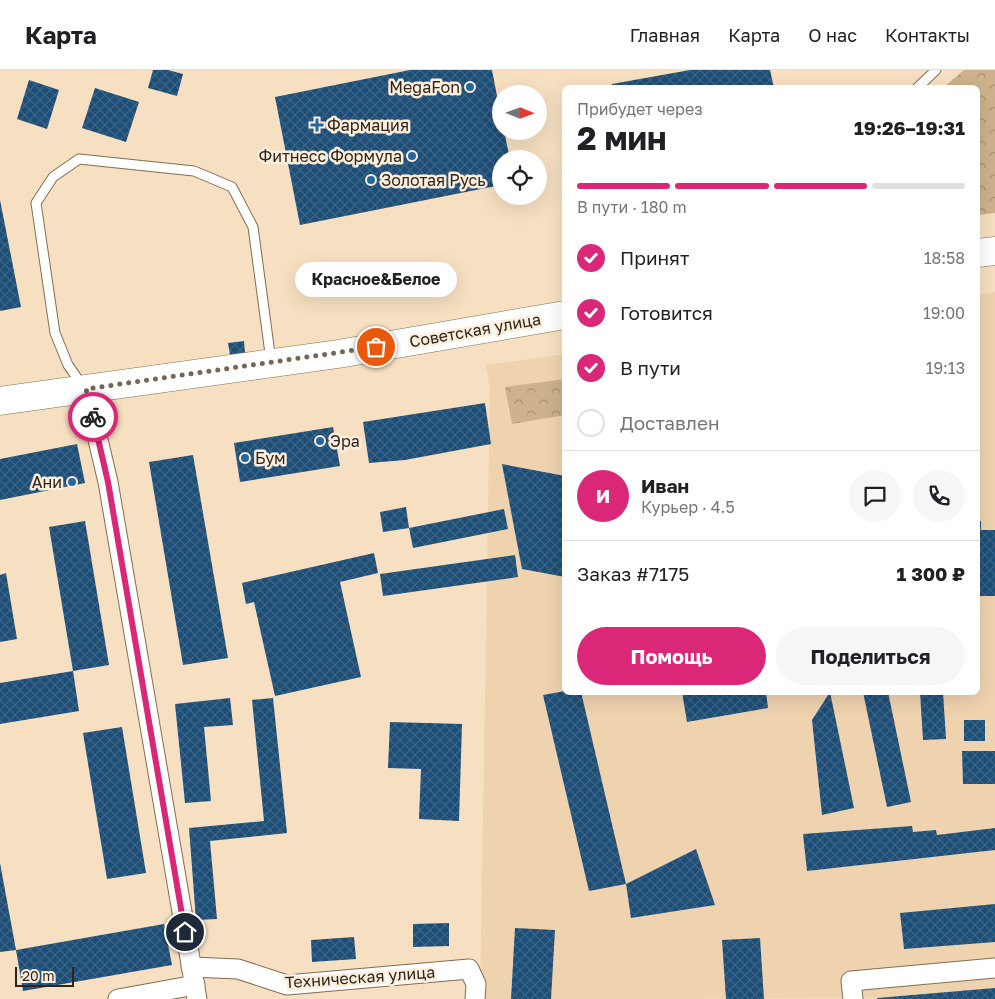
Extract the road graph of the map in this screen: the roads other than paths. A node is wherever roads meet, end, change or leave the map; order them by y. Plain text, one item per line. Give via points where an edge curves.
1 (936, 70) edge
2 (920, 85) edge
3 (995, 251) edge
4 (980, 253) edge
5 (562, 316) edge
6 (271, 364) junction
7 (86, 389) junction
8 (0, 401) edge
9 (995, 968) edge
10 (194, 984) edge
11 (118, 999) edge
12 (476, 999) edge
13 (853, 999) edge

1 - 2 lane
3 - 4 main road
5 - 6 main road, Советская улица
6 - 7 main road, Советская улица
6 - 7 lane via 253,227 232,188 194,171 79,160 53,177 36,203 56,333 68,365
7 - 8 main road, Советская улица
7 - 10 street via 108,482
9 - 13 street via 851,981
10 - 11 street, Техническая улица
10 - 12 street, Техническая улица via 238,969 287,985 469,969 476,984

